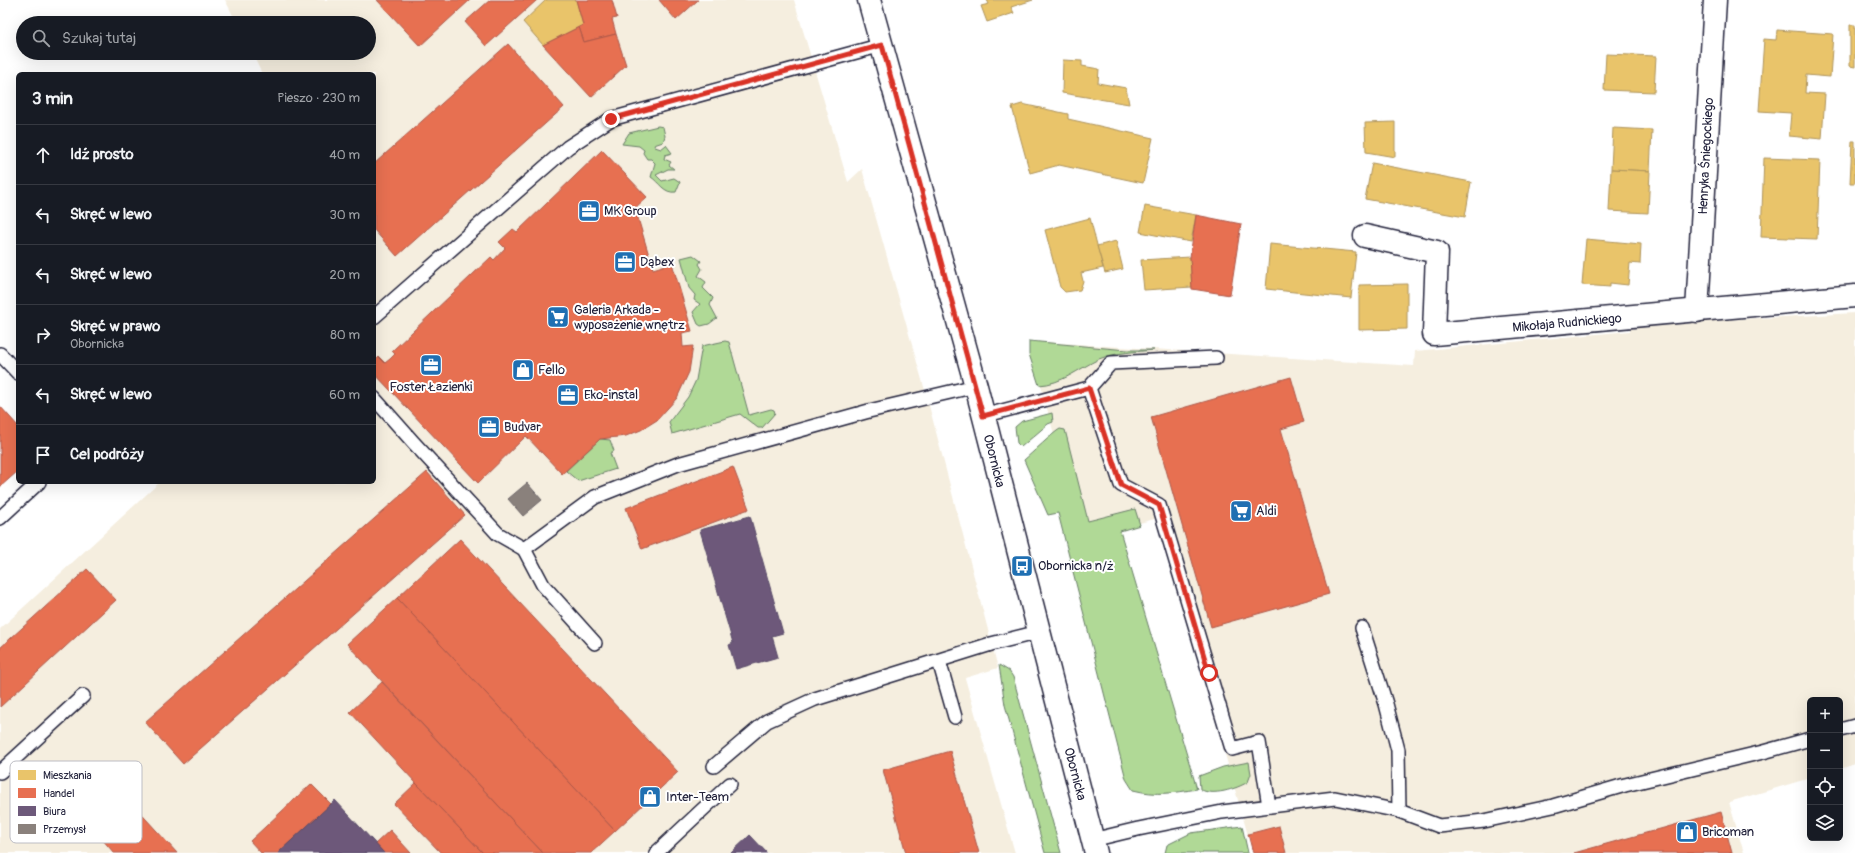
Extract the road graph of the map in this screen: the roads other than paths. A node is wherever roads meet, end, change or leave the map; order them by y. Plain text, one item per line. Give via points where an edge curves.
1 (869, 0) edge
2 (1715, 0) edge
3 (882, 45) junction
4 (1365, 236) dead end
5 (1855, 296) edge
6 (1697, 311) junction
7 (376, 315) edge
8 (0, 354) edge
9 (1216, 358) dead end
10 (16, 371) edge
11 (976, 386) junction
12 (1089, 388) junction
13 (376, 400) edge
14 (983, 416) junction
15 (37, 484) edge
16 (0, 518) edge
17 (524, 549) junction
18 (1362, 628) dead end
19 (1038, 632) junction
20 (595, 643) dead end
21 (939, 661) junction
22 (83, 696) dead end
23 (955, 717) dead end
24 (1855, 726) edge
25 (1843, 729) edge
26 (1807, 740) edge
27 (12, 761) edge
28 (10, 763) edge
29 (714, 766) dead end
30 (0, 772) edge
31 (730, 784) dead end
32 (1269, 806) junction
33 (1399, 811) junction
34 (1094, 846) edge
35 (656, 853) edge

1 - 3 street, Obornicka
2 - 6 street, Henryka Śniegockiego
3 - 7 lane via 611,119 568,147
3 - 11 street, Obornicka
4 - 6 street, Mikołaja Rudnickiego via 1436,252 1434,334
5 - 6 street, Mikołaja Rudnickiego
8 - 10 lane
9 - 12 lane via 1112,363
11 - 14 street, Obornicka
11 - 17 lane via 869,410 678,464 595,497
12 - 14 lane
12 - 32 lane via 1121,485 1159,505 1232,749 1259,742
13 - 17 lane via 498,534
14 - 19 street, Obornicka
15 - 16 lane
17 - 20 lane via 543,585
18 - 33 lane via 1398,750
19 - 21 lane
19 - 34 street, Obornicka
21 - 23 lane
21 - 29 lane via 808,702 767,722
22 - 27 lane
24 - 25 lane
26 - 33 lane via 1625,785 1553,806 1484,821 1438,826
28 - 30 lane
31 - 35 lane
32 - 33 lane via 1335,798
32 - 34 lane via 1138,828

